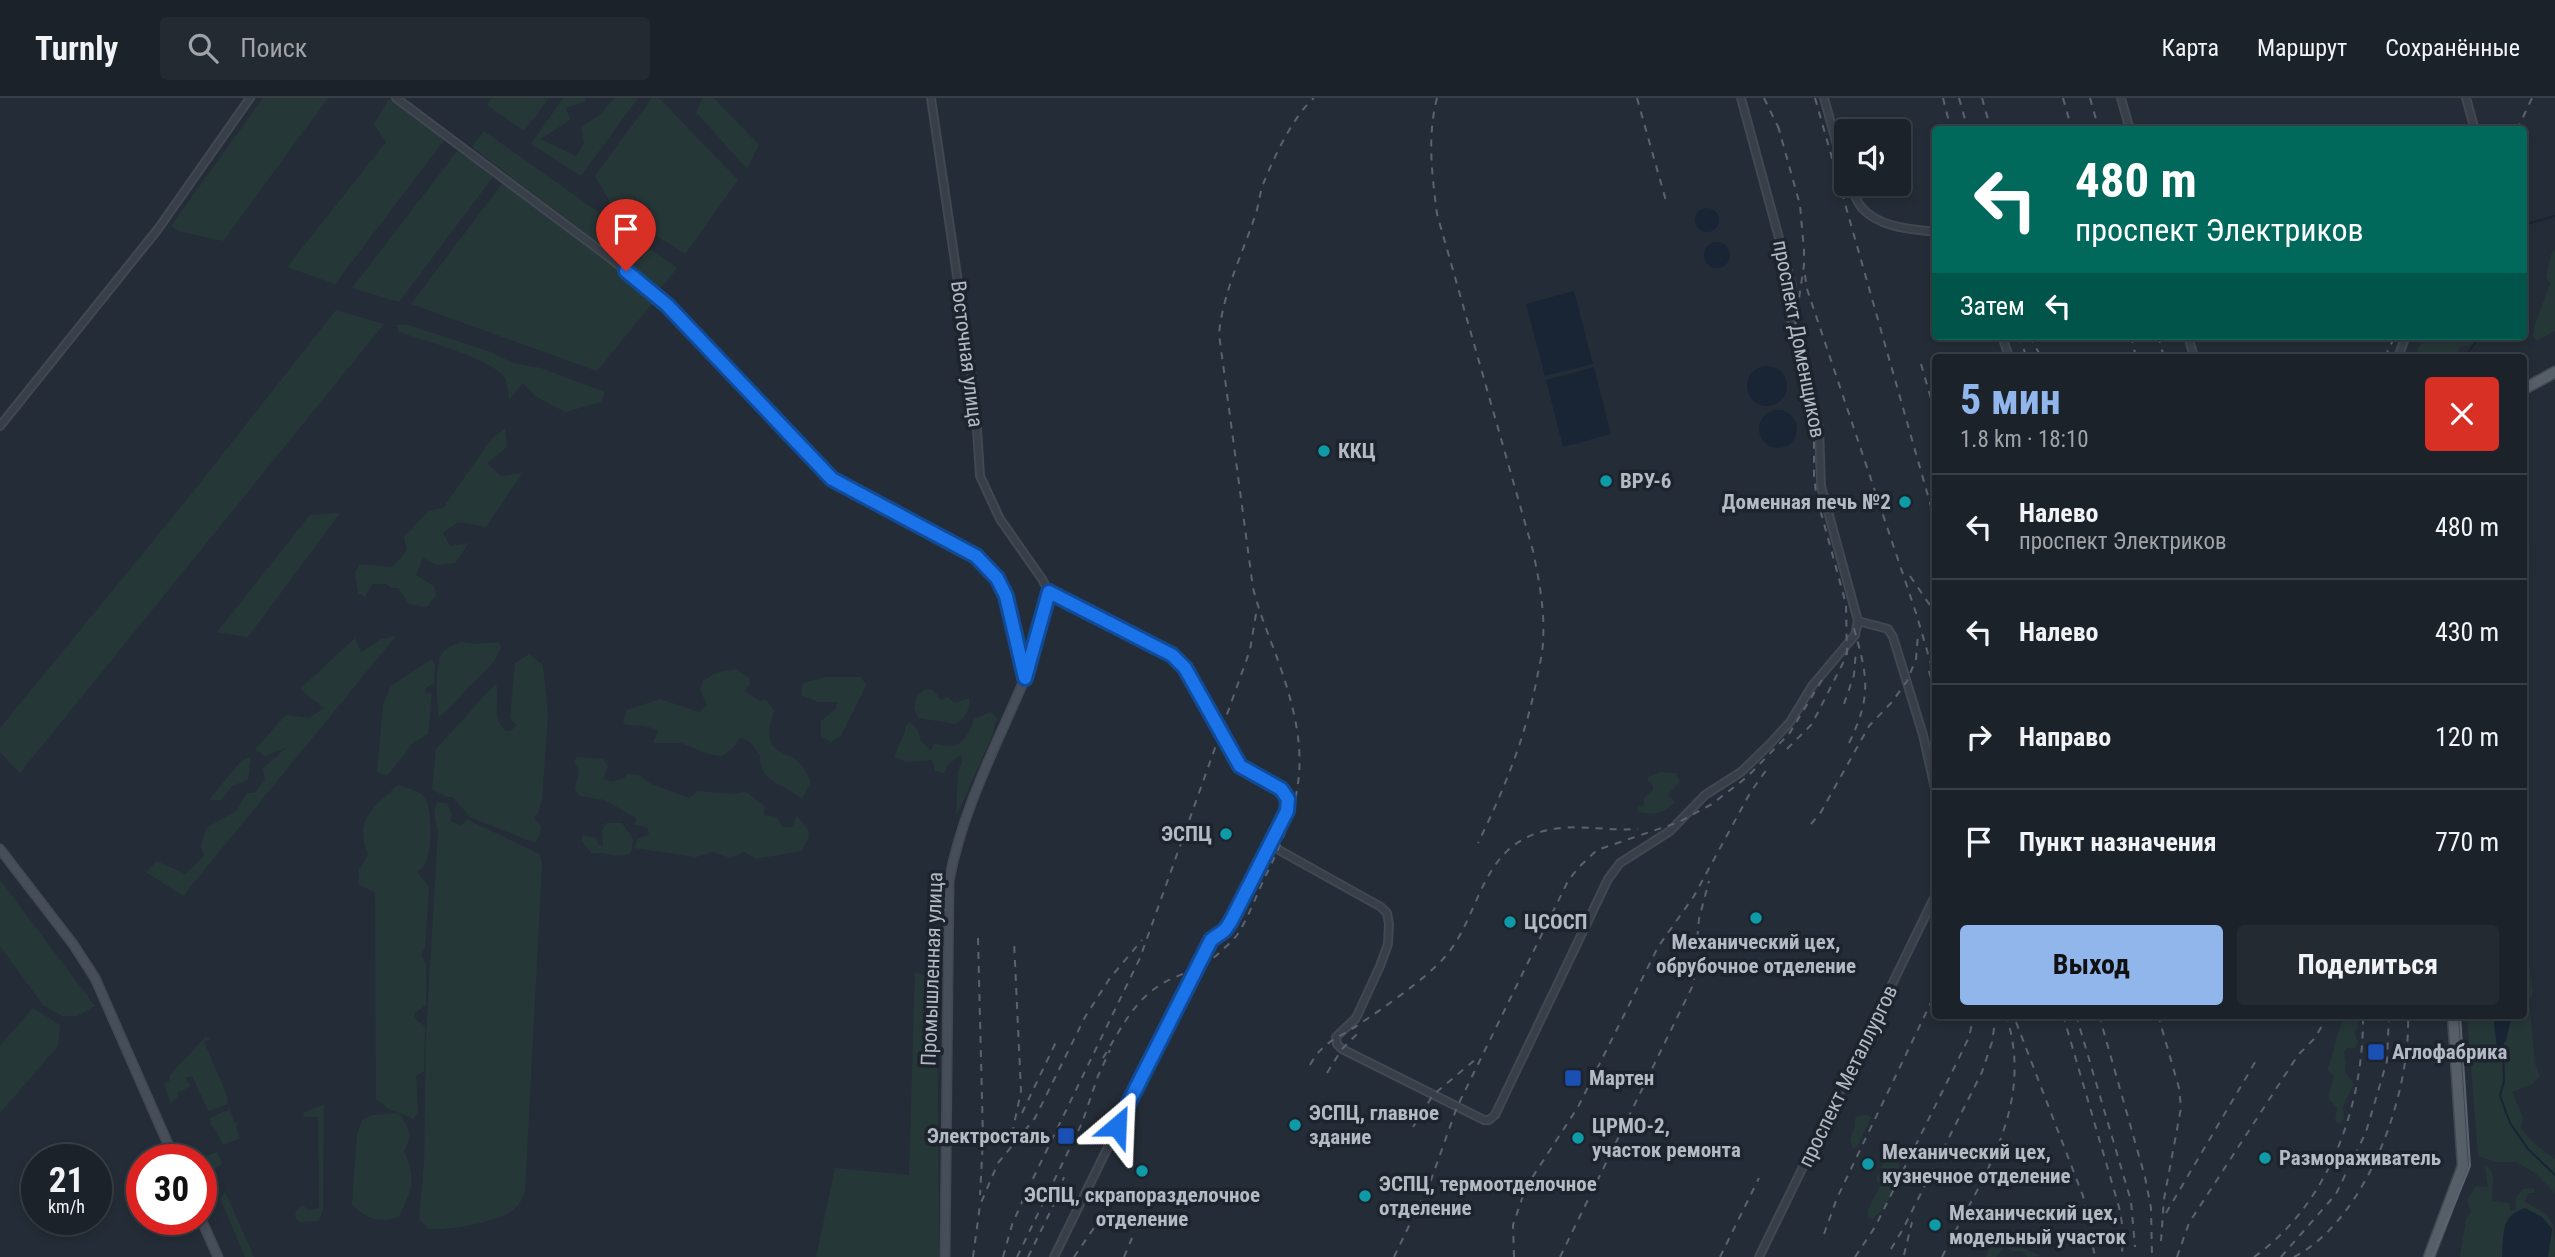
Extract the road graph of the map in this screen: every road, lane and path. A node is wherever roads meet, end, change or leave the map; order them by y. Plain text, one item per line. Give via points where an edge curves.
1 (250, 98) edge
2 (396, 98) edge
3 (931, 98) edge
4 (1741, 98) edge
5 (1824, 98) edge
6 (2121, 98) edge
7 (2466, 98) edge
8 (2129, 126) edge
9 (2474, 126) edge
10 (1834, 134) edge
11 (1855, 196) edge
12 (1932, 231) edge
13 (2555, 372) edge
14 (2527, 386) edge
15 (0, 426) edge
16 (1049, 592) junction
17 (1858, 621) junction
18 (1025, 678) junction
19 (1932, 775) edge
20 (1270, 845) junction
21 (0, 849) edge
22 (1932, 902) edge
23 (2453, 1019) edge
24 (168, 1144) edge
25 (208, 1235) edge
26 (218, 1257) edge
27 (946, 1257) edge
28 (1054, 1257) edge
29 (1759, 1257) edge
30 (2429, 1257) edge

1 - 15 street via 158,229
2 - 18 street via 667,305 832,479 976,556 997,578 1006,596
3 - 16 street, Восточная улица via 975,398 980,476 1000,519
4 - 17 street, проспект Доменщиков via 1792,286 1791,320 1819,427 1821,486
5 - 10 street
6 - 8 street
7 - 9 street
11 - 12 street via 1872,216 1899,227
13 - 14 main road
16 - 18 street, Промышленная улица
16 - 20 street via 1159,646 1185,668 1240,766 1281,789 1288,799
17 - 19 street via 1888,629 1893,637
17 - 20 street via 1856,635 1769,745 1741,772 1705,795 1670,831 1614,871 1489,1120 1336,1044 1336,1037 1356,1018 1380,966 1388,944 1387,913
18 - 27 street, Промышленная улица via 970,808 949,881
20 - 28 street via 1231,921 1211,940 1190,980
21 - 24 street via 95,978
22 - 29 street, проспект Металлургов
23 - 30 main road via 2463,1166
25 - 26 street

